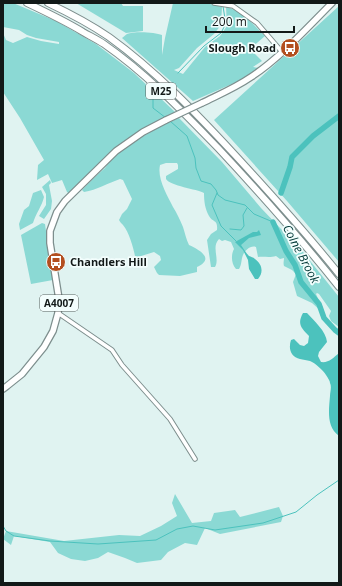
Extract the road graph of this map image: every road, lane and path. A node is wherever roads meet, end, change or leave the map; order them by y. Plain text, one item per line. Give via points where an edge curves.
1 (27, 3) edge
2 (48, 3) edge
3 (214, 3) edge
4 (332, 3) edge
5 (282, 52) junction
6 (339, 274) edge
7 (339, 287) edge
8 (58, 313) junction
9 (3, 389) edge
10 (195, 460) dead end

1 - 7 highway, M25 via 103,43 162,91 272,208
2 - 6 highway, M25 via 108,37 142,62 171,89 274,198
3 - 5 street via 233,6 257,23
4 - 5 main road, A4007
5 - 8 main road, A4007, bridge via 239,85 143,132 116,151 65,201 57,212 50,231 59,299
8 - 9 main road, A4007 via 53,331 44,347 22,374
8 - 10 street via 112,350 170,419

